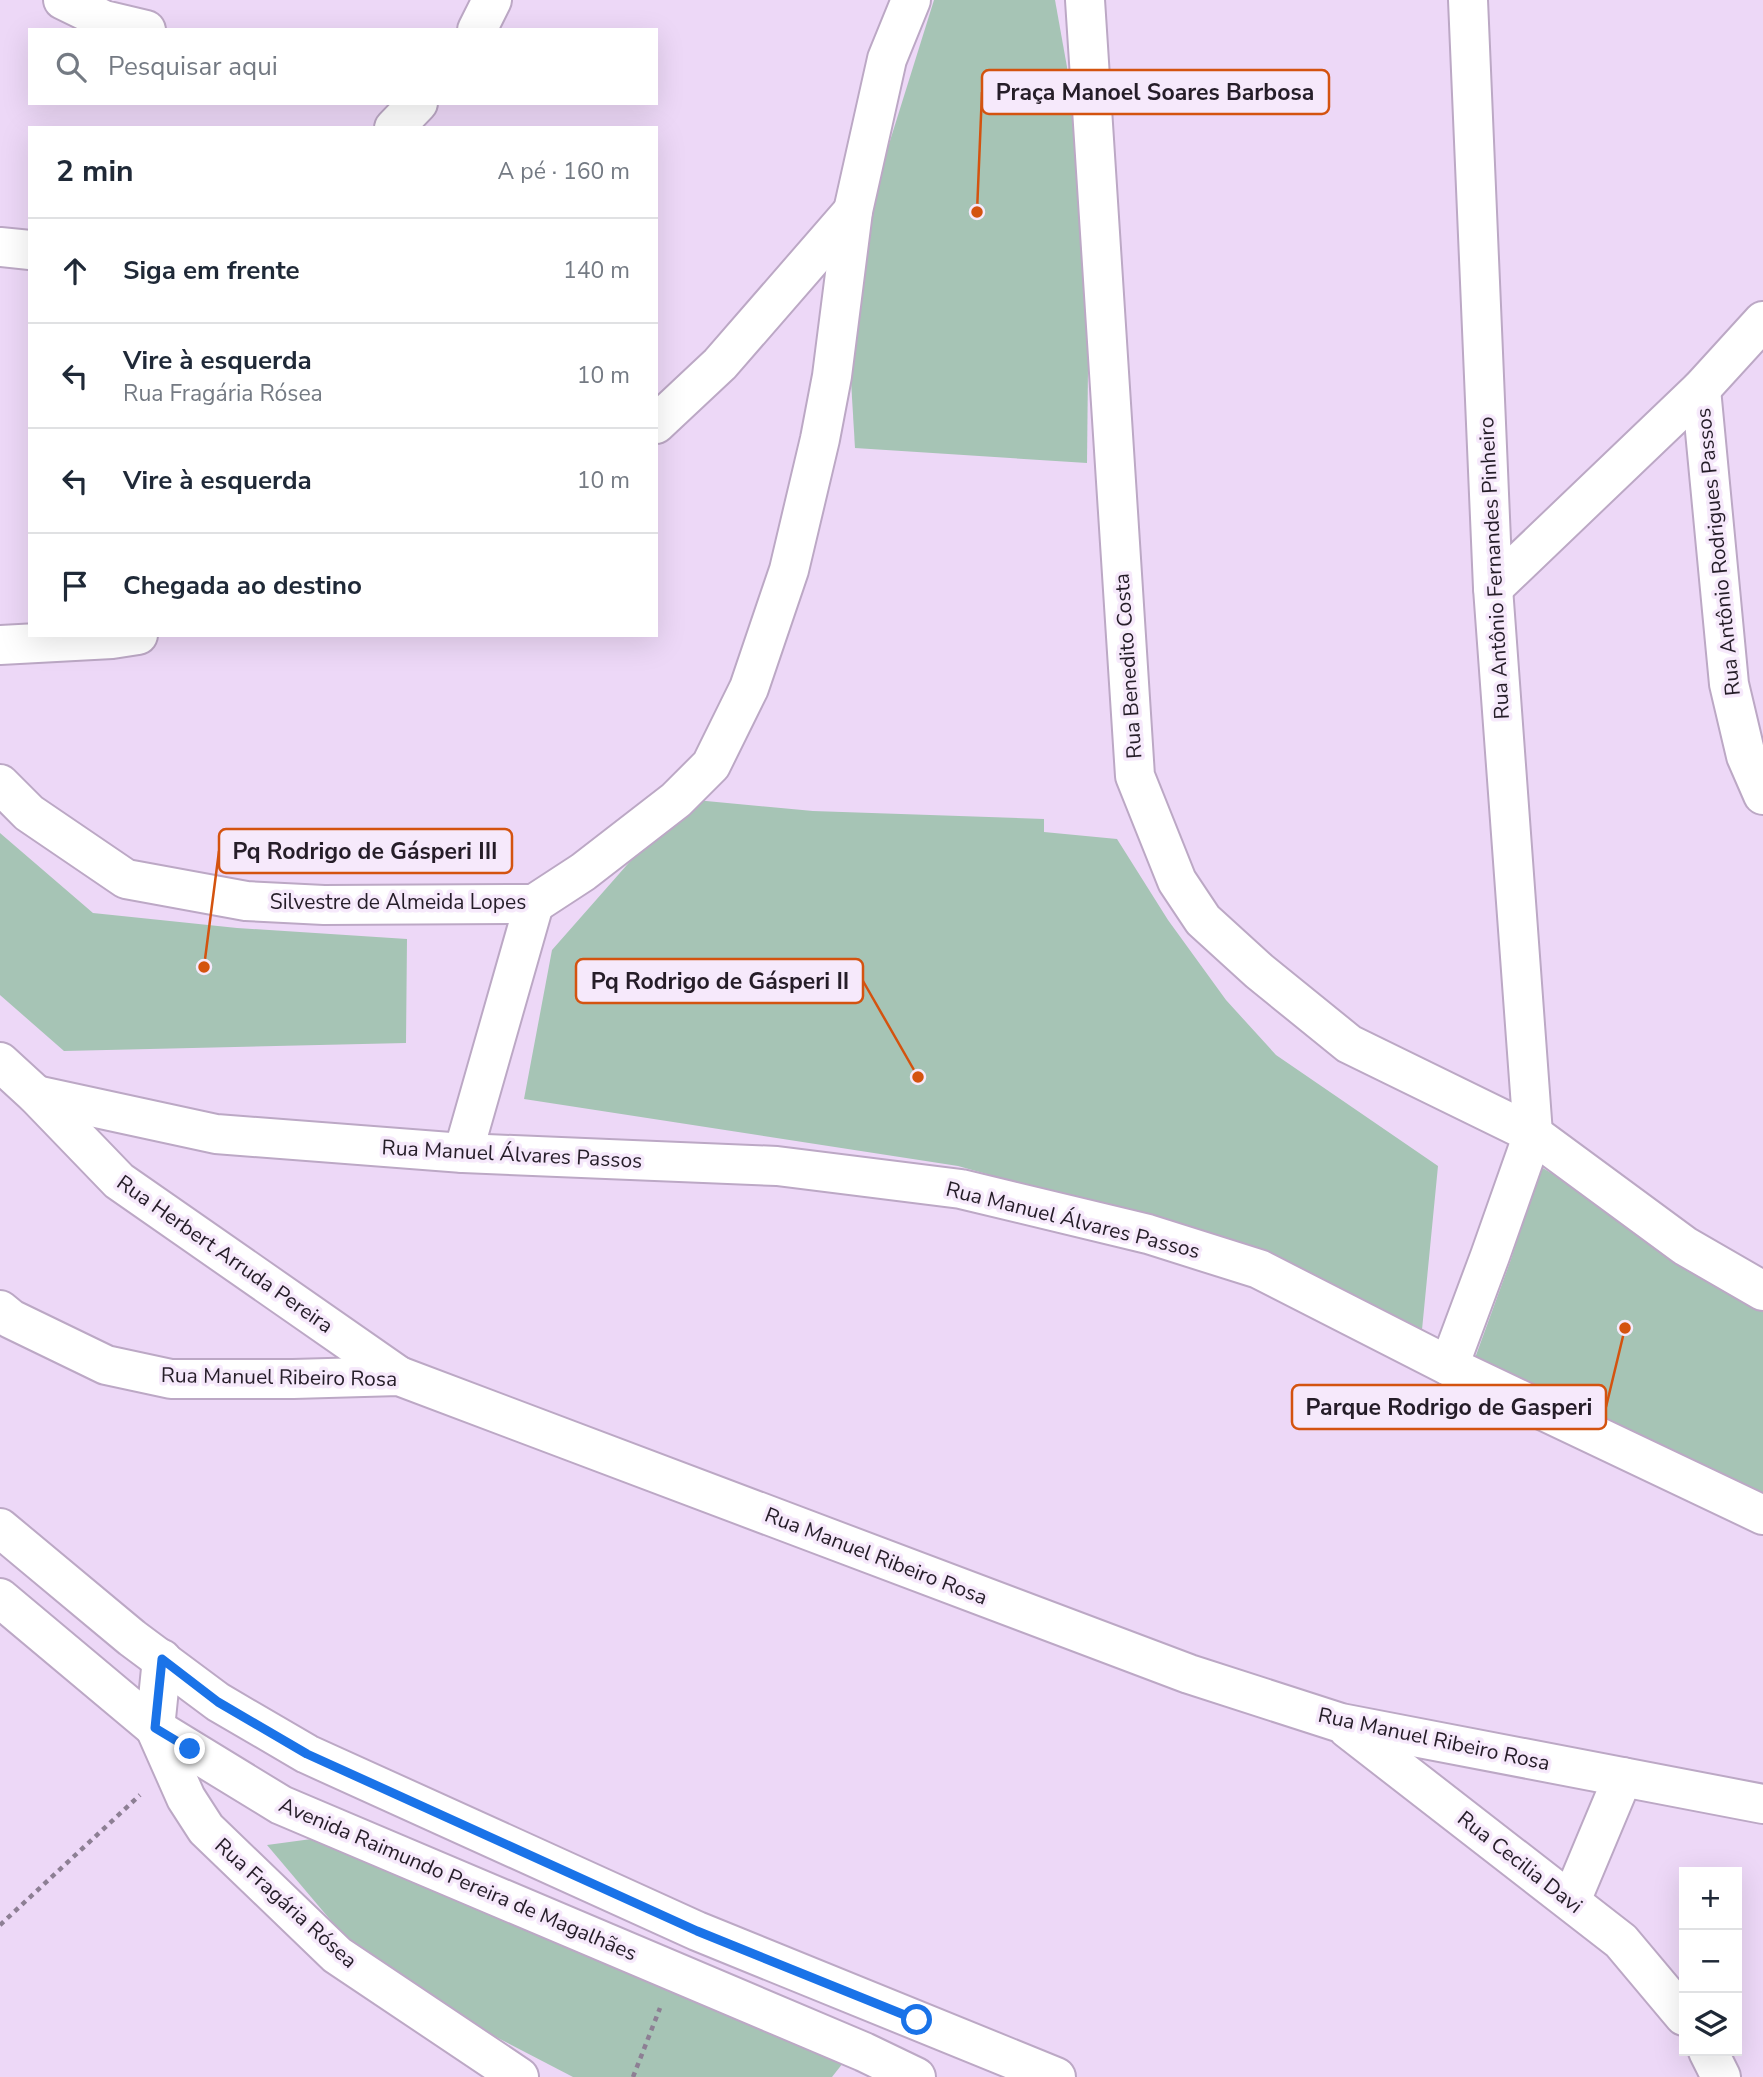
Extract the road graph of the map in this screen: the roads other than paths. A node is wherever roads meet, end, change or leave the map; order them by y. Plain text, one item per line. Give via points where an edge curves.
1 (63, 0) edge
2 (492, 0) edge
3 (911, 0) edge
4 (1085, 0) edge
5 (1468, 0) edge
6 (108, 10) edge
7 (142, 28) edge
8 (478, 28) edge
9 (416, 105) edge
10 (396, 126) edge
11 (853, 211) junction
12 (0, 247) edge
13 (28, 250) edge
14 (1763, 321) edge
15 (1701, 388) junction
16 (658, 422) edge
17 (1493, 588) junction
18 (125, 637) edge
19 (0, 645) edge
20 (0, 784) edge
21 (1763, 795) edge
22 (534, 904) junction
23 (0, 1062) edge
24 (36, 1095) junction
25 (1532, 1134) junction
26 (463, 1153) junction
27 (1763, 1291) edge
28 (0, 1310) edge
29 (1449, 1366) junction
30 (399, 1376) junction
31 (1763, 1515) edge
32 (0, 1528) edge
33 (0, 1598) edge
34 (162, 1659) junction
35 (1341, 1723) junction
36 (155, 1728) junction
37 (1623, 1777) junction
38 (1763, 1804) edge
39 (1571, 1901) junction
40 (1679, 2010) edge
41 (1710, 2056) edge
42 (519, 2077) edge
43 (916, 2077) edge
44 (1056, 2077) edge
45 (1721, 2077) edge

1 - 6 street
2 - 8 street
3 - 11 street, Silvestre de Almeida Lopes via 887,59
4 - 25 street, Rua Benedito Costa via 1135,776 1144,800 1177,881 1203,920 1259,971 1349,1044
5 - 17 street, Rua Antônio Fernandes Pinheiro
6 - 7 street
9 - 10 street
11 - 16 street via 720,364
11 - 22 street, Silvestre de Almeida Lopes via 820,439 789,570 749,688 711,765 676,800
12 - 13 street
14 - 15 street
15 - 17 street
15 - 21 street, Rua Antônio Rodrigues Passos via 1729,684 1746,756
17 - 25 street, Rua Antônio Fernandes Pinheiro
18 - 19 street
20 - 22 street, Silvestre de Almeida Lopes via 29,813 126,878 246,901
22 - 26 street
23 - 24 street, Rua Herbert Arruda Pereira
24 - 26 street, Rua Manuel Álvares Passos via 216,1134
24 - 30 street, Rua Herbert Arruda Pereira via 119,1181
25 - 27 street via 1685,1246
25 - 29 street, Rua Antônio Fernandes Pinheiro
26 - 29 street, Rua Manuel Álvares Passos via 777,1166 961,1189 1148,1234 1259,1269
28 - 30 street, Rua Manuel Ribeiro Rosa via 106,1365 172,1379
29 - 31 street, Rua Manuel Álvares Passos
30 - 35 street, Rua Manuel Ribeiro Rosa via 1189,1674
32 - 34 street
33 - 36 street, Avenida Raimundo Pereira de Magalhães
34 - 36 street, Rua Fragária Rósea
34 - 44 street via 218,1702 307,1754 697,1931
35 - 37 street, Rua Manuel Ribeiro Rosa
35 - 39 street, Rua Cecilia Davi
36 - 42 street, Rua Fragária Rósea via 186,1798 206,1829 337,1955
36 - 43 street, Avenida Raimundo Pereira de Magalhães via 281,1805
37 - 38 street, Rua Manuel Ribeiro Rosa
37 - 39 street
39 - 40 street, Rua Cecilia Davi via 1621,1941
41 - 45 street

